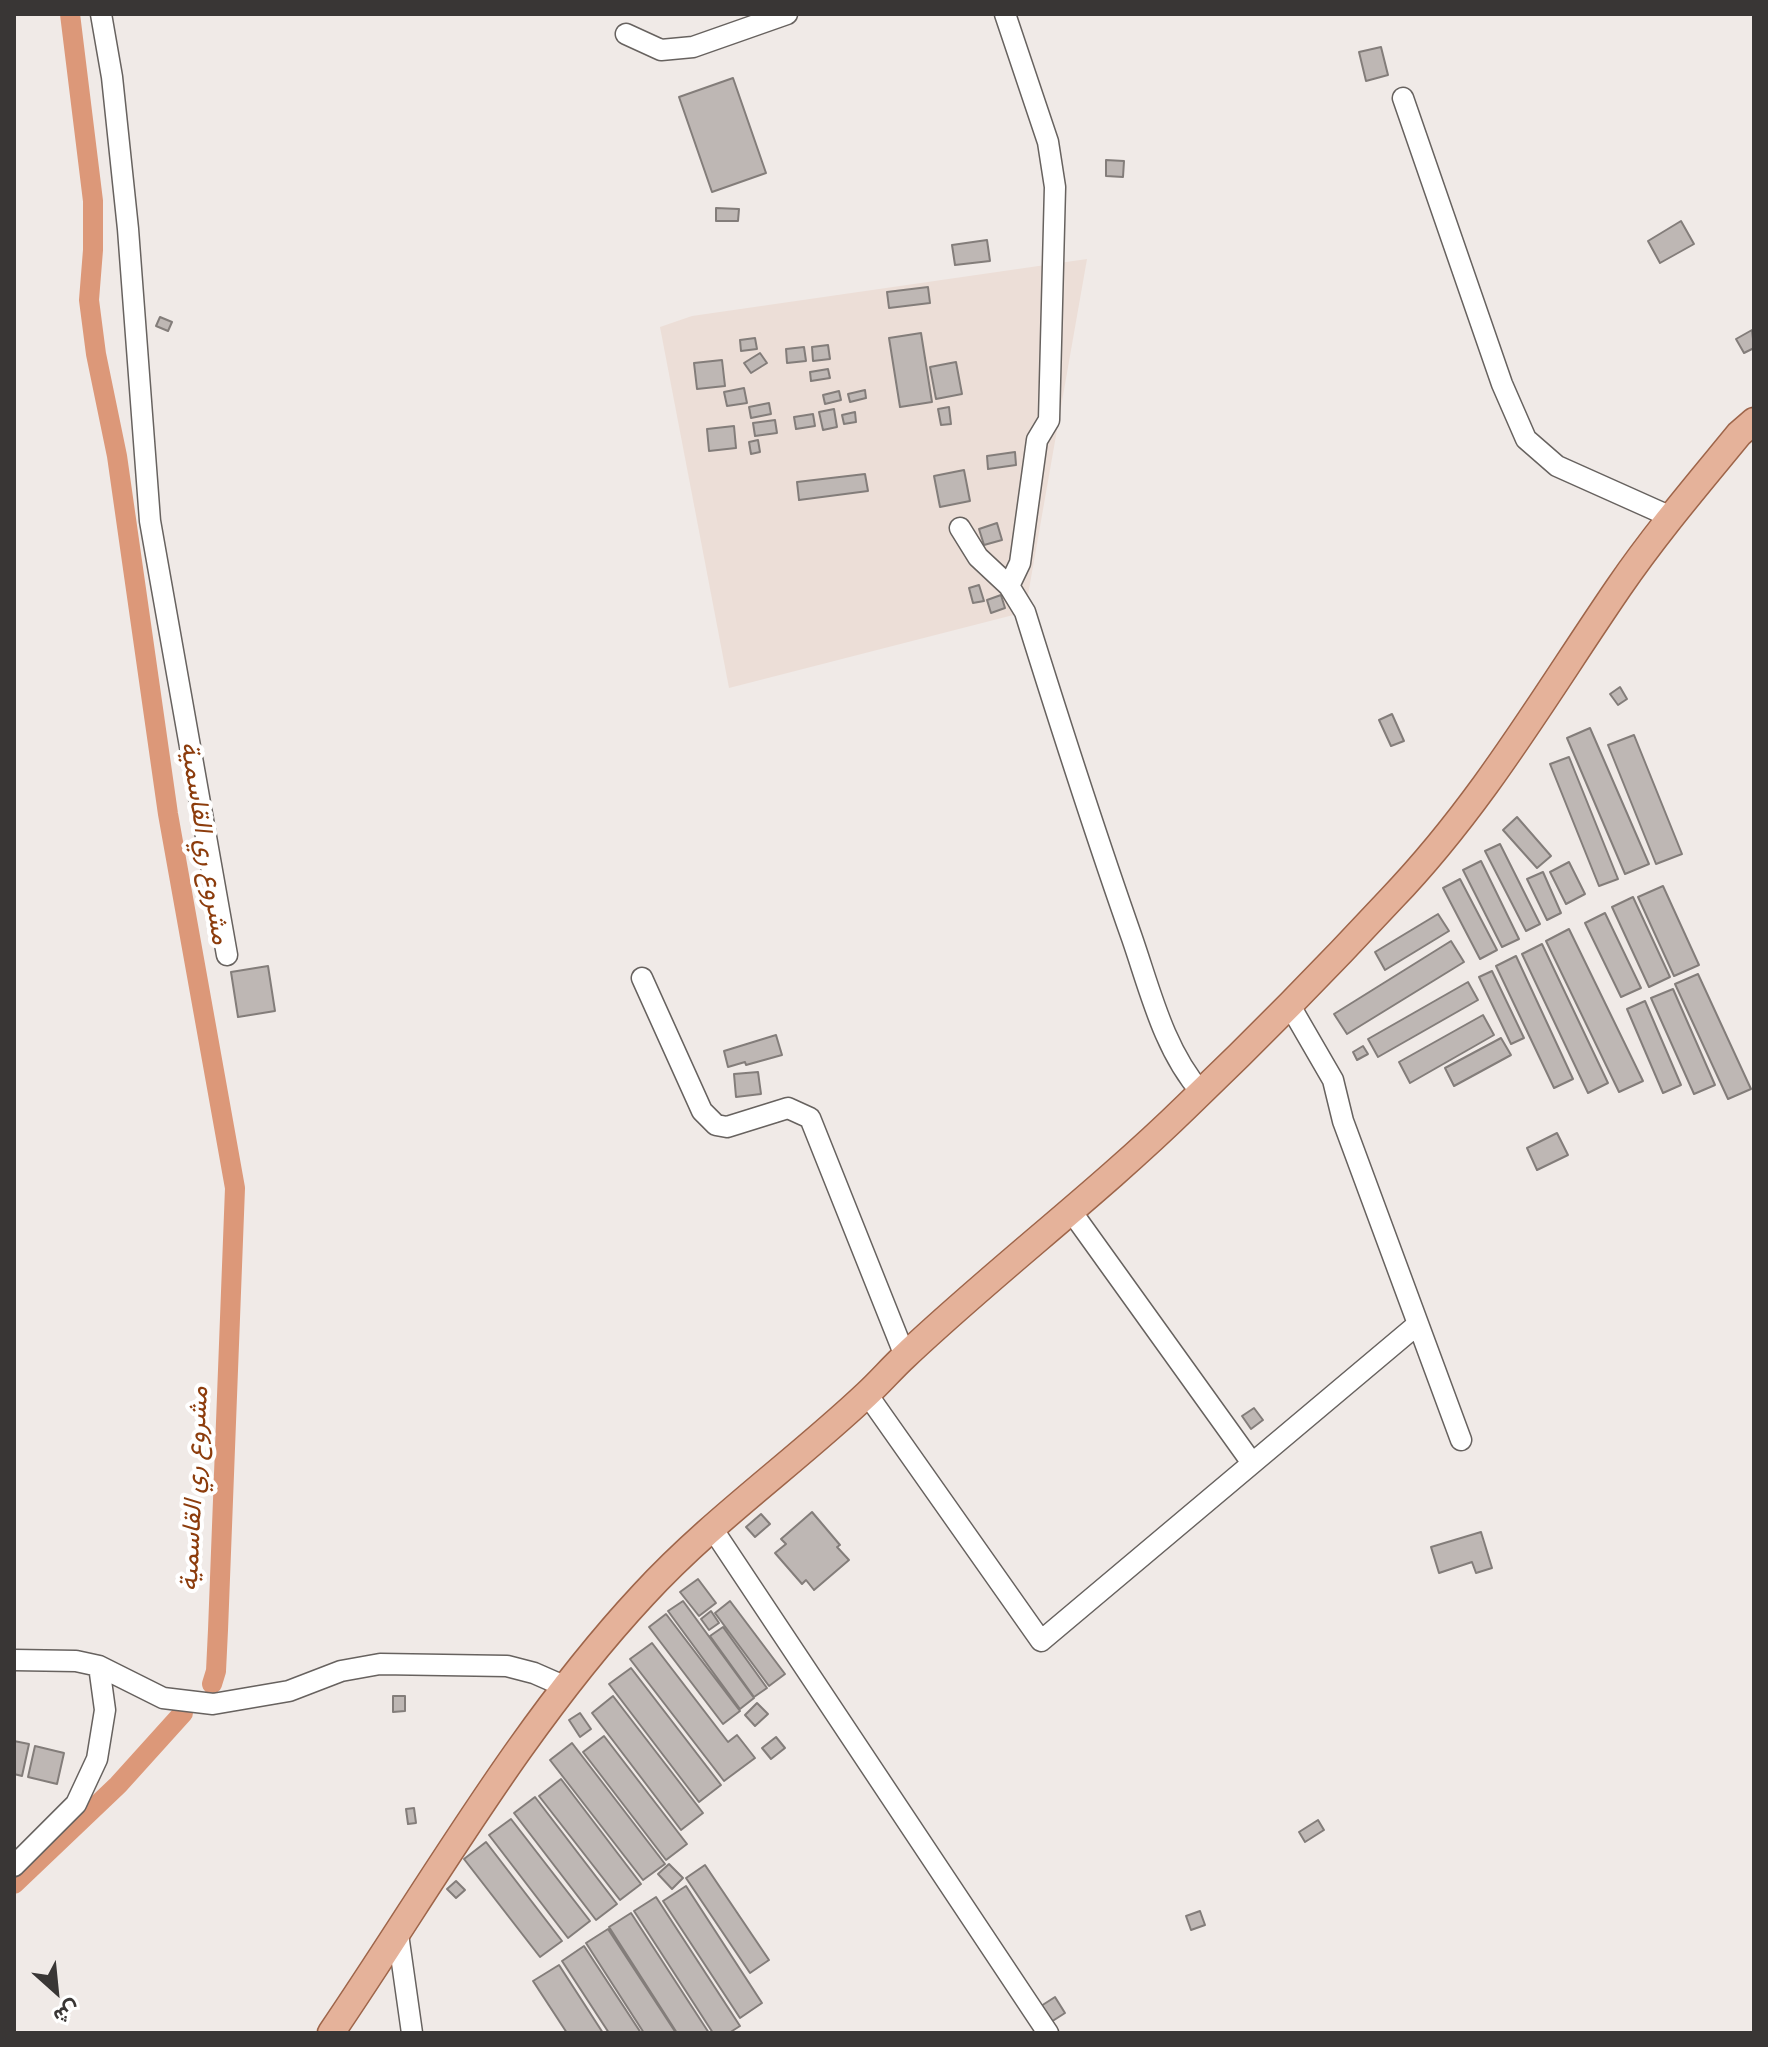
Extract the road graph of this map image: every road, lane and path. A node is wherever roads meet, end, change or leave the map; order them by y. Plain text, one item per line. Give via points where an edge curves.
1 (101, 14) edge
2 (787, 14) edge
3 (1005, 14) edge
4 (626, 34) dead end
5 (1403, 98) dead end
6 (1754, 421) edge
7 (1671, 517) junction
8 (960, 528) dead end
9 (1009, 586) junction
10 (227, 955) dead end
11 (642, 978) dead end
12 (1289, 1004) junction
13 (1201, 1092) junction
14 (1071, 1211) junction
15 (1418, 1324) junction
16 (905, 1356) junction
17 (867, 1394) junction
18 (1461, 1440) dead end
19 (1252, 1463) junction
20 (712, 1528) junction
21 (14, 1660) edge
22 (99, 1666) junction
23 (566, 1687) junction
24 (14, 1866) edge
25 (398, 1934) junction
26 (331, 2033) edge
27 (412, 2033) edge
28 (1048, 2033) edge

1 - 10 street via 128,229 150,521
2 - 4 street via 693,47 661,50
3 - 9 street via 1048,142 1055,187 1049,420 1037,440 1020,563
5 - 7 street via 1526,439 1557,466
6 - 7 main road
7 - 12 main road via 1454,829
8 - 9 street via 978,557
9 - 13 street via 1025,612 1163,1026 1184,1073
11 - 16 street via 702,1111 716,1125 727,1127 788,1108 810,1118
12 - 13 main road
12 - 15 street via 1333,1080 1343,1121
13 - 14 main road
14 - 16 main road
14 - 19 street
15 - 18 street
15 - 19 street
16 - 17 main road
17 - 19 street via 1041,1641
17 - 20 main road
20 - 23 main road via 623,1616
20 - 28 street
21 - 22 street
22 - 23 street via 163,1698 213,1704 289,1691 341,1671 380,1664 507,1666
22 - 24 street via 105,1710 97,1759 76,1804
23 - 25 main road
25 - 26 main road
25 - 27 street

